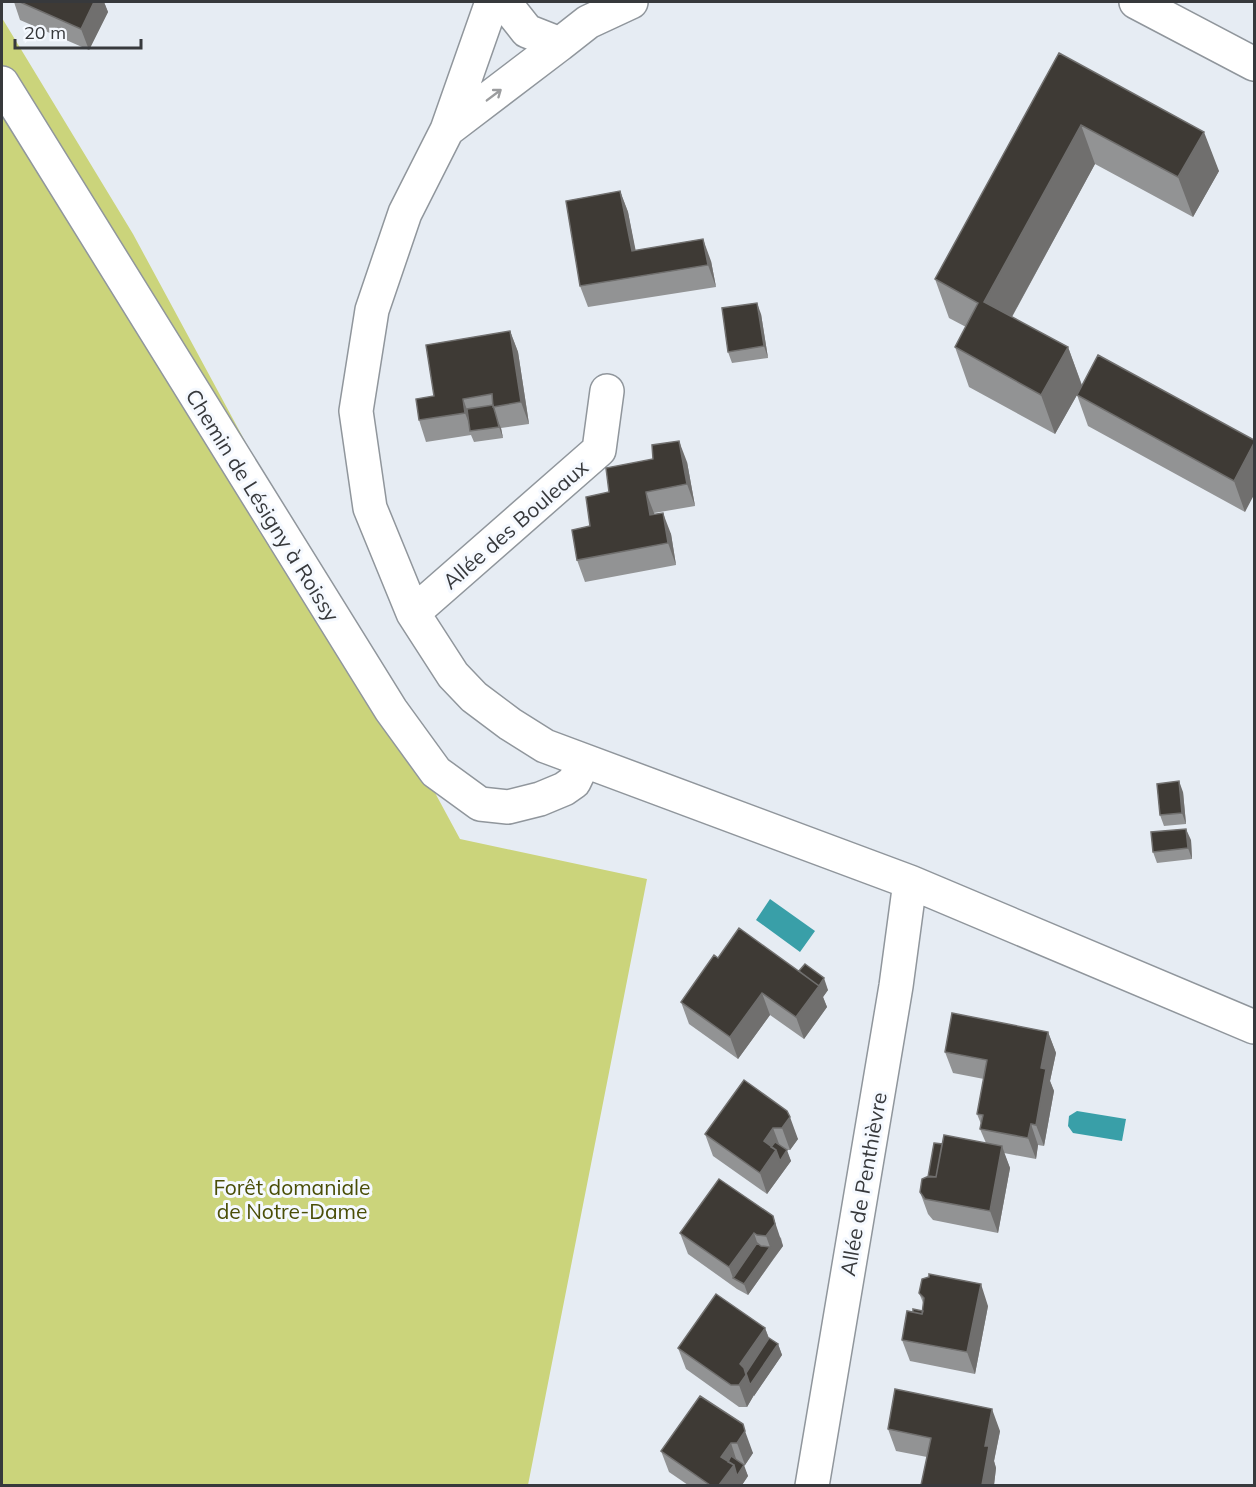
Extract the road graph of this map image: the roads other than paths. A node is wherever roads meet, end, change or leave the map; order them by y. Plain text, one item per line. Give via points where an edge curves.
1 (492, 2) edge
2 (504, 2) edge
3 (631, 2) edge
4 (1136, 2) edge
5 (560, 44) junction
6 (1254, 64) edge
7 (2, 83) edge
8 (447, 130) junction
9 (607, 391) dead end
10 (413, 613) junction
11 (584, 761) junction
12 (910, 882) junction
13 (1254, 1027) edge
14 (812, 1485) edge

1 - 8 street
2 - 5 street via 527,31
3 - 5 street via 588,22
4 - 6 street
8 -> 5 street
7 - 11 street, Chemin de Lésigny à Roissy via 391,710 436,772 480,804 508,807 540,800 564,789 574,782
8 - 10 street via 405,213 372,310 356,411 370,508
9 - 10 street, Allée des Bouleaux via 599,450
10 - 11 street via 453,675 474,697 545,747
11 - 12 street
12 - 13 street
12 - 14 street, Allée de Penthièvre

